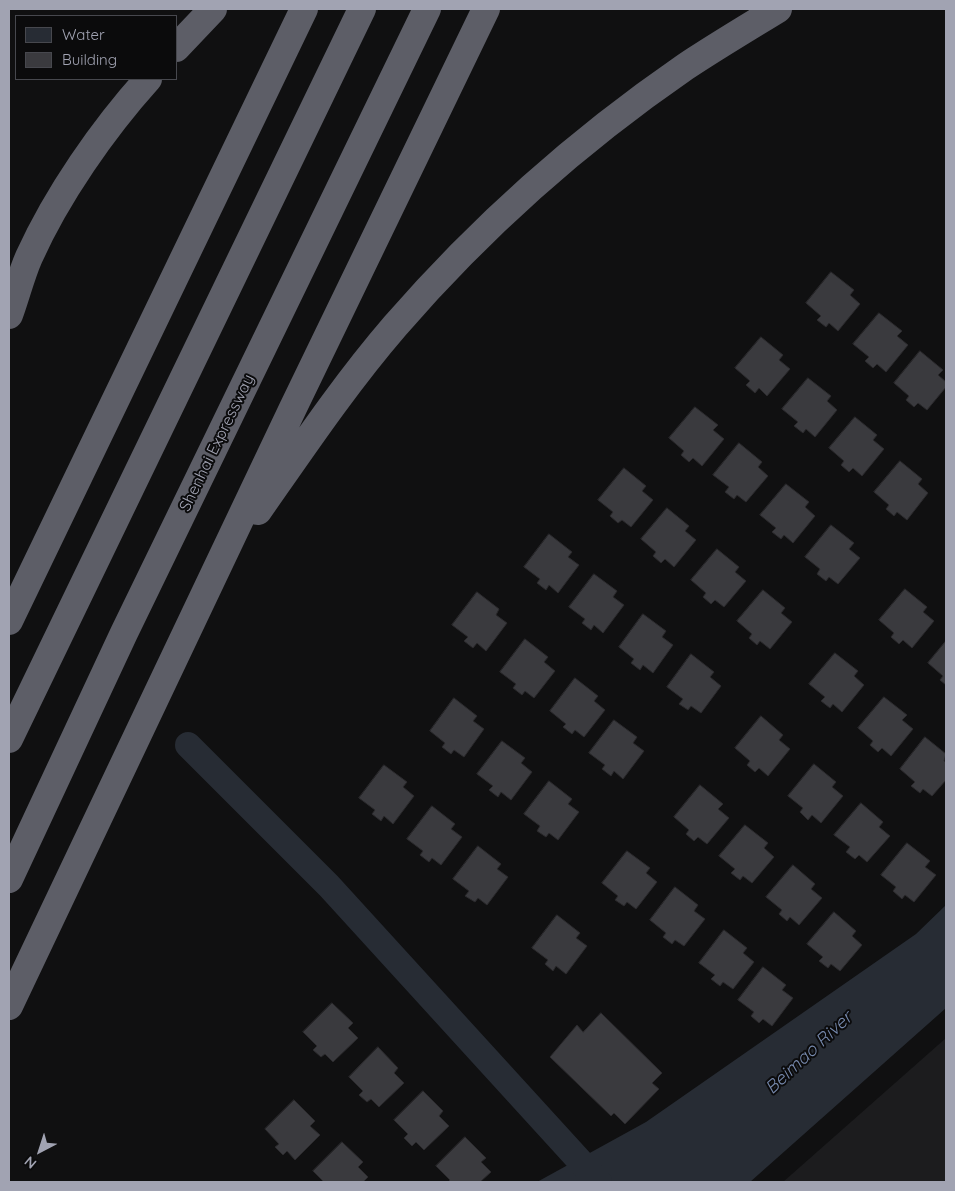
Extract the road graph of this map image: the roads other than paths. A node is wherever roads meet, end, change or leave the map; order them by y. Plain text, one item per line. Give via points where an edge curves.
1 (213, 9) edge
2 (293, 9) edge
3 (299, 9) edge
4 (304, 9) edge
5 (362, 9) edge
6 (428, 9) edge
7 (486, 9) edge
8 (778, 9) edge
9 (178, 46) edge
10 (147, 80) edge
11 (9, 315) edge
12 (9, 621) edge
13 (184, 635) junction
14 (9, 739) edge
15 (9, 879) edge
16 (9, 1006) edge

1 - 9 highway
2 - 3 highway
4 - 12 highway
5 - 14 highway
6 - 15 highway, Shenhai Expressway via 124,633
7 - 13 highway
8 - 13 highway via 685,68 576,149 479,236 395,326 320,421 249,524
10 - 11 highway via 126,103 73,176 29,257
13 - 16 highway

